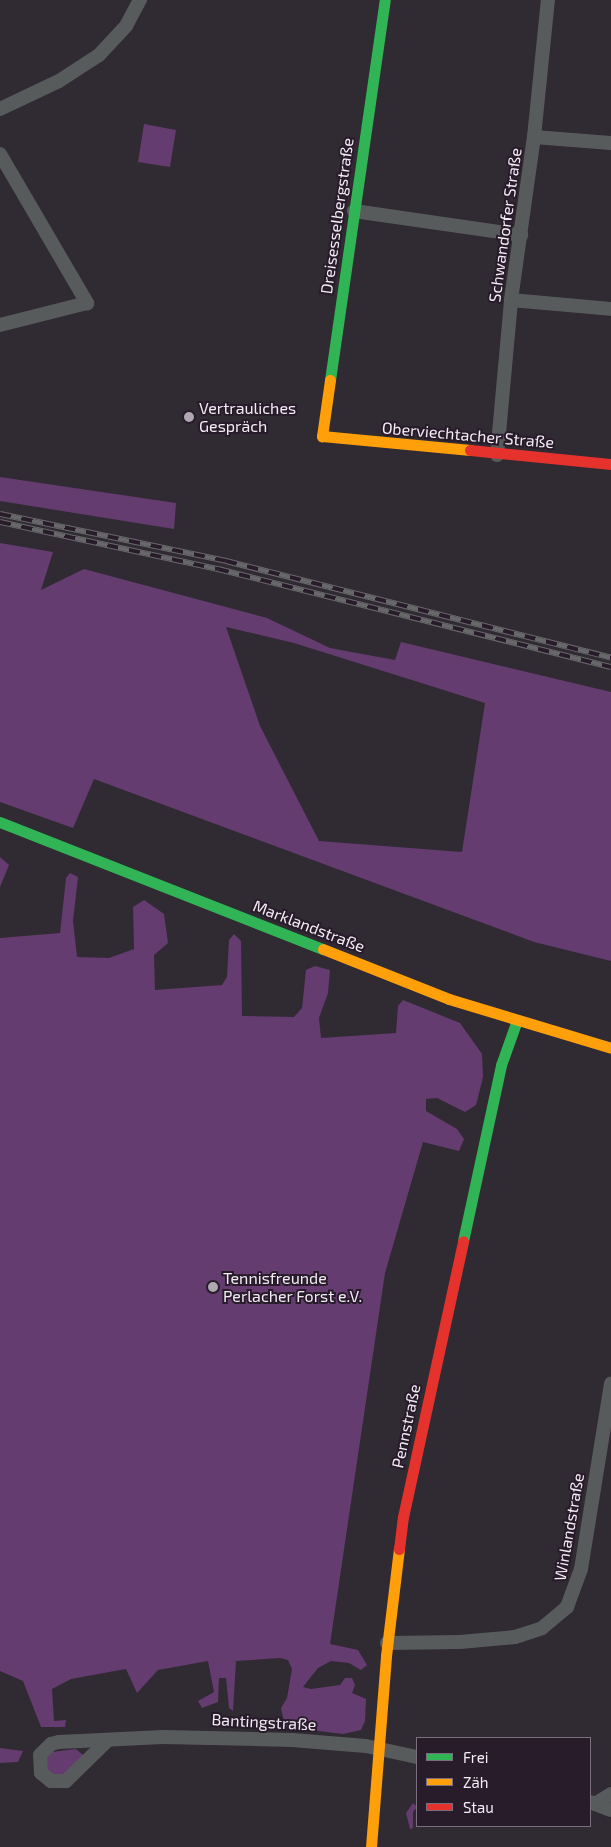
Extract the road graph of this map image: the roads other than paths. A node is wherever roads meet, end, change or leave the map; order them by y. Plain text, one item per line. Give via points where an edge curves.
1 (140, 0) edge
2 (385, 0) edge
3 (548, 0) edge
4 (0, 109) edge
5 (534, 137) junction
6 (611, 143) edge
7 (0, 154) edge
8 (354, 211) junction
9 (521, 234) junction
10 (511, 300) junction
11 (611, 309) edge
12 (0, 325) edge
13 (322, 436) joint
14 (497, 455) junction
15 (611, 464) edge
16 (0, 822) edge
17 (517, 1020) junction
18 (611, 1048) edge
19 (611, 1383) edge
20 (387, 1642) junction
21 (108, 1740) junction
22 (378, 1748) junction
23 (416, 1757) edge
24 (611, 1794) edge
25 (592, 1803) edge
26 (611, 1810) edge
27 (371, 1847) edge

1 - 4 street via 126,26 99,55 58,81
2 - 8 street, Dreisesselbergstraße
3 - 5 street, Schwandorfer Straße
5 - 6 street
5 - 9 street, Schwandorfer Straße
7 - 12 street via 87,303
8 - 9 street
8 - 13 street, Dreisesselbergstraße
9 - 10 street, Schwandorfer Straße
10 - 11 street
10 - 14 street, Schwandorfer Straße
13 - 14 street, Oberviechtacher Straße
14 - 15 street, Oberviechtacher Straße
16 - 17 street, Marklandstraße via 449,999
17 - 18 street, Marklandstraße
17 - 20 street, Pennstraße via 501,1064 403,1517
19 - 20 street, Winlandstraße via 582,1569 566,1607 542,1628 515,1637 460,1642
20 - 22 street, Pennstraße
21 - 21 street, Bantingstraße via 51,1744 40,1755 41,1773 51,1781 66,1781
21 - 22 street, Bantingstraße via 230,1737
22 - 23 street, Bantingstraße
22 - 27 street, Pennstraße
24 - 25 street
25 - 26 street

